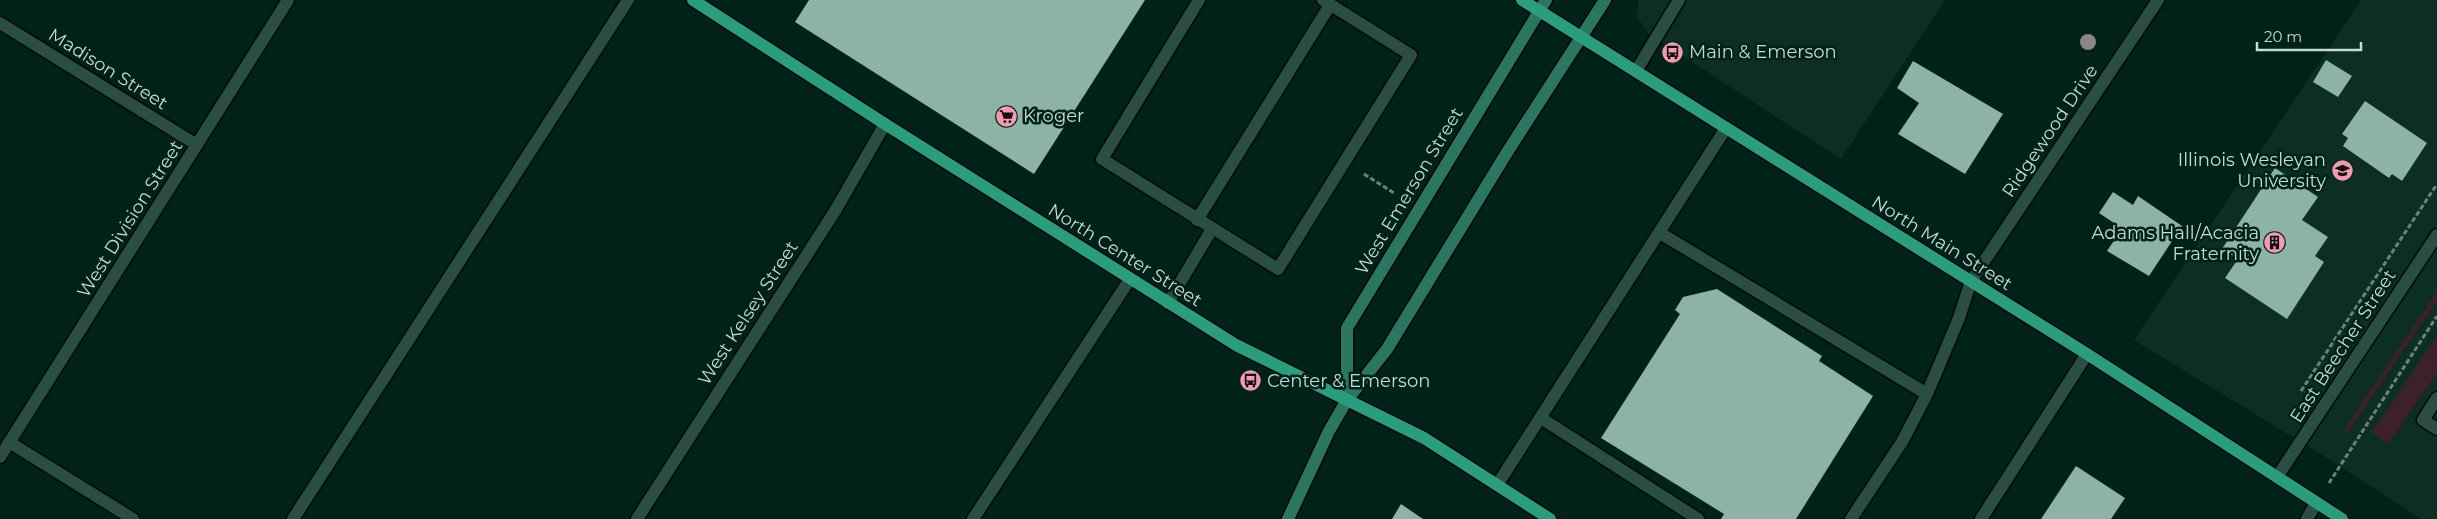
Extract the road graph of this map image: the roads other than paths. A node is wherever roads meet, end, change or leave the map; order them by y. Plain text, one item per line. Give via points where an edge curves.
1 (288, 0) edge
2 (628, 0) edge
3 (693, 0) edge
4 (1199, 0) edge
5 (1522, 0) edge
6 (1605, 0) edge
7 (1678, 0) edge
8 (2158, 0) edge
9 (1326, 3) edge
10 (1543, 5) edge
11 (0, 23) edge
12 (1581, 36) junction
13 (1636, 71) junction
14 (885, 124) junction
15 (1726, 128) junction
16 (197, 145) junction
17 (1197, 220) junction
18 (1212, 229) junction
19 (1660, 233) junction
20 (2437, 235) edge
21 (1130, 278) junction
22 (1971, 281) junction
23 (1168, 303) junction
24 (2087, 354) junction
25 (1927, 394) junction
26 (2437, 398) edge
27 (1347, 400) junction
28 (1541, 418) junction
29 (2437, 429) edge
30 (9, 442) junction
31 (0, 457) edge
32 (2277, 477) junction
33 (1497, 485) junction
34 (2316, 503) junction
35 (133, 519) edge
36 (292, 519) edge
37 (637, 519) edge
38 (973, 519) edge
39 (1288, 519) edge
40 (1550, 519) edge
41 (1698, 519) edge
42 (1851, 519) edge
43 (1980, 519) edge
44 (2307, 519) edge
45 (2342, 519) edge

1 - 16 street, West Division Street
2 - 36 street
3 - 14 main road, North Center Street
4 - 17 street via 1102,159
5 - 10 main road, North Main Street
6 - 12 main road
7 - 13 street
8 - 22 street, Ridgewood Drive
9 - 17 street
9 - 18 street via 1411,55 1278,269
10 - 12 main road, North Main Street
10 - 27 main road, West Emerson Street via 1347,328
11 - 16 street, Madison Street
12 - 13 main road, North Main Street
12 - 27 main road via 1387,349
13 - 15 main road, North Main Street
14 - 21 main road, North Center Street
14 - 37 street, West Kelsey Street via 835,210
15 - 19 street
15 - 22 main road, North Main Street
16 - 30 street, West Division Street
17 - 18 street
18 - 23 street
19 - 25 street
19 - 28 street
20 - 32 street, East Beecher Street
21 - 23 main road, North Center Street
21 - 38 street
22 - 24 main road, North Main Street
22 - 25 street, Ridgewood Drive
23 - 27 main road, North Center Street via 1236,344
24 - 32 main road, North Main Street
24 - 43 street
25 - 42 street, Ridgewood Drive via 1902,442
26 - 29 street via 2423,420
27 - 33 main road, North Center Street via 1424,438
27 - 39 main road
28 - 33 street
28 - 41 street
30 - 31 street, West Division Street
30 - 35 street
32 - 34 main road, North Main Street
33 - 40 main road, North Center Street
34 - 44 street
34 - 45 main road, North Main Street

